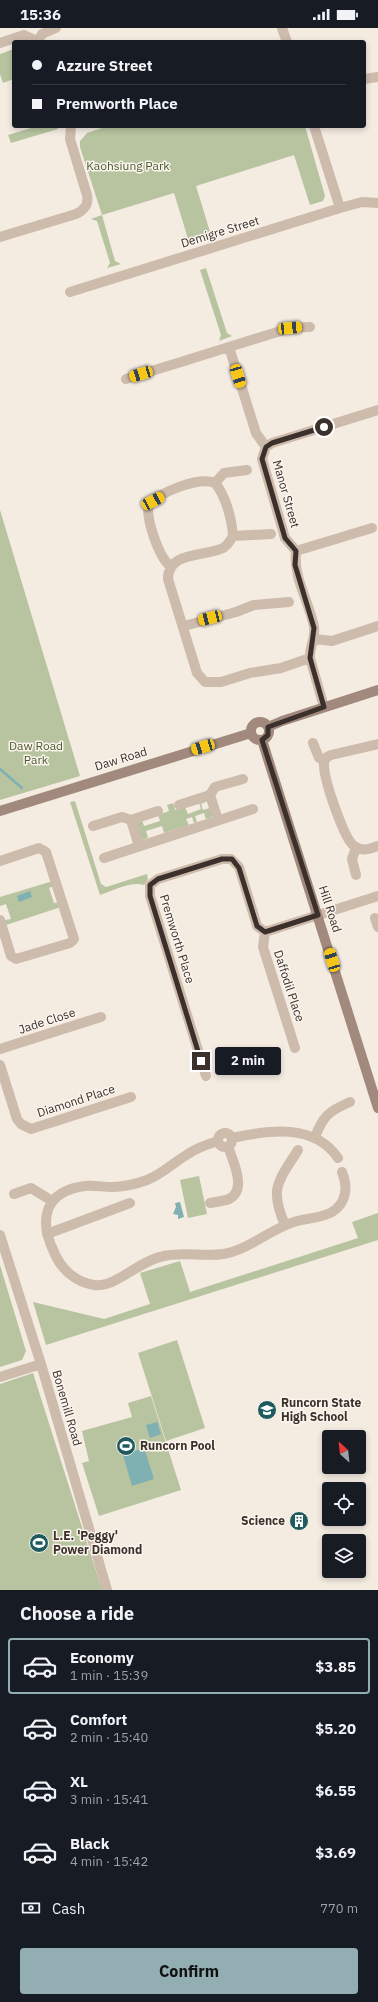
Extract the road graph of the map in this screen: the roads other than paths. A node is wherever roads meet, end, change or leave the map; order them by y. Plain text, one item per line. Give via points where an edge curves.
1 (56, 28) edge
2 (282, 28) edge
3 (36, 40) edge
4 (39, 40) edge
5 (286, 40) edge
6 (0, 43) edge
7 (378, 77) edge
8 (366, 79) edge
9 (73, 128) edge
10 (315, 128) edge
11 (378, 202) edge
12 (340, 208) junction
13 (0, 237) edge
14 (70, 292) dead end
15 (310, 327) dead end
16 (229, 347) junction
17 (126, 379) dead end
18 (378, 410) edge
19 (266, 447) junction
20 (248, 470) dead end
21 (215, 483) junction
22 (372, 528) dead end
23 (271, 534) dead end
24 (233, 536) junction
25 (296, 551) junction
26 (170, 566) junction
27 (289, 602) dead end
28 (184, 626) junction
29 (378, 626) edge
30 (314, 639) junction
31 (310, 658) junction
32 (378, 690) edge
33 (324, 707) junction
34 (268, 727) junction
35 (251, 733) junction
36 (262, 740) junction
37 (313, 743) dead end
38 (378, 744) edge
39 (325, 760) junction
40 (243, 779) dead end
41 (210, 795) junction
42 (179, 804) dead end
43 (253, 809) dead end
44 (0, 811) edge
45 (158, 811) dead end
46 (131, 820) junction
47 (218, 820) junction
48 (93, 826) dead end
49 (139, 846) junction
50 (378, 846) edge
51 (356, 848) junction
52 (104, 858) dead end
53 (0, 861) edge
54 (356, 875) dead end
55 (378, 896) edge
56 (318, 915) junction
57 (0, 920) edge
58 (265, 932) junction
59 (2, 933) edge
60 (101, 1017) dead end
61 (295, 1048) dead end
62 (0, 1049) edge
63 (0, 1065) edge
64 (206, 1076) dead end
65 (131, 1096) dead end
66 (350, 1102) dead end
67 (378, 1108) edge
68 (315, 1137) junction
69 (230, 1142) junction
70 (297, 1150) dead end
71 (338, 1158) dead end
72 (342, 1172) dead end
73 (14, 1194) dead end
74 (52, 1200) junction
75 (130, 1203) dead end
76 (210, 1203) dead end
77 (285, 1225) junction
78 (47, 1234) junction
79 (0, 1235) edge
80 (41, 1364) junction
81 (0, 1377) edge
82 (107, 1590) edge

1 - 4 street via 42,34
2 - 5 street
3 - 6 street via 24,35
7 - 8 street
9 - 13 street via 70,139 87,195 85,208 76,214
10 - 12 street
11 - 12 street, Demigre Street via 362,202
12 - 14 street, Demigre Street
15 - 16 street via 290,328
16 - 17 street
16 - 19 street, Manor Street via 256,433
18 - 19 street
19 - 25 street, Manor Street via 262,459 285,538
20 - 21 street via 224,473
21 - 24 street via 229,514
21 - 26 street via 206,480 191,483 149,504 148,515 161,555
22 - 25 street
23 - 24 street
24 - 26 street via 223,548 177,560
25 - 30 street via 295,565 314,628
26 - 28 street via 168,579
27 - 28 street via 254,605
28 - 31 street via 197,673 205,682 221,682 250,673 281,668
29 - 30 street via 332,641
30 - 31 street
31 - 33 street
32 - 33 street, Daw Road
33 - 34 street, Daw Road
34 - 35 street, Daw Road via 259,722 253,725
34 - 36 street via 268,735
35 - 36 street via 254,738
35 - 44 street, Daw Road
36 - 56 street, Hill Road
37 - 39 street via 319,758
38 - 39 street via 331,755
39 - 51 street via 323,764 329,794 349,841
40 - 41 street via 215,787
41 - 42 street
41 - 47 street
43 - 47 street
45 - 46 street
46 - 48 street via 122,817
46 - 49 street
47 - 49 street
49 - 52 street
50 - 51 street via 367,850
51 - 54 street via 352,859
53 - 59 street via 39,848 46,852 74,939 70,943 16,959 12,956
55 - 56 street
56 - 58 street
56 - 67 street, Hill Road
57 - 59 street
58 - 61 street, Daffodil Place via 263,948
58 - 64 street, Premworth Place via 257,926 239,868 232,859 222,859 158,879 150,885 150,896
60 - 62 street, Jade Close
63 - 65 street, Diamond Place via 17,1119 30,1129
66 - 68 street via 335,1108 321,1121
68 - 69 street via 275,1131
68 - 71 street via 330,1146
69 - 74 street via 222,1146 218,1141 188,1154 171,1167 134,1184 114,1187 85,1186
69 - 76 street via 238,1179 236,1191 230,1198
70 - 77 street via 276,1188 276,1202
72 - 77 street via 347,1190 343,1201 332,1212
73 - 74 street via 31,1188
74 - 78 street via 45,1216
75 - 78 street
77 - 78 street via 224,1254 160,1256 107,1284 95,1285 68,1273 57,1261
79 - 80 street, Bonemill Road
80 - 81 street
80 - 82 street, Bonemill Road

